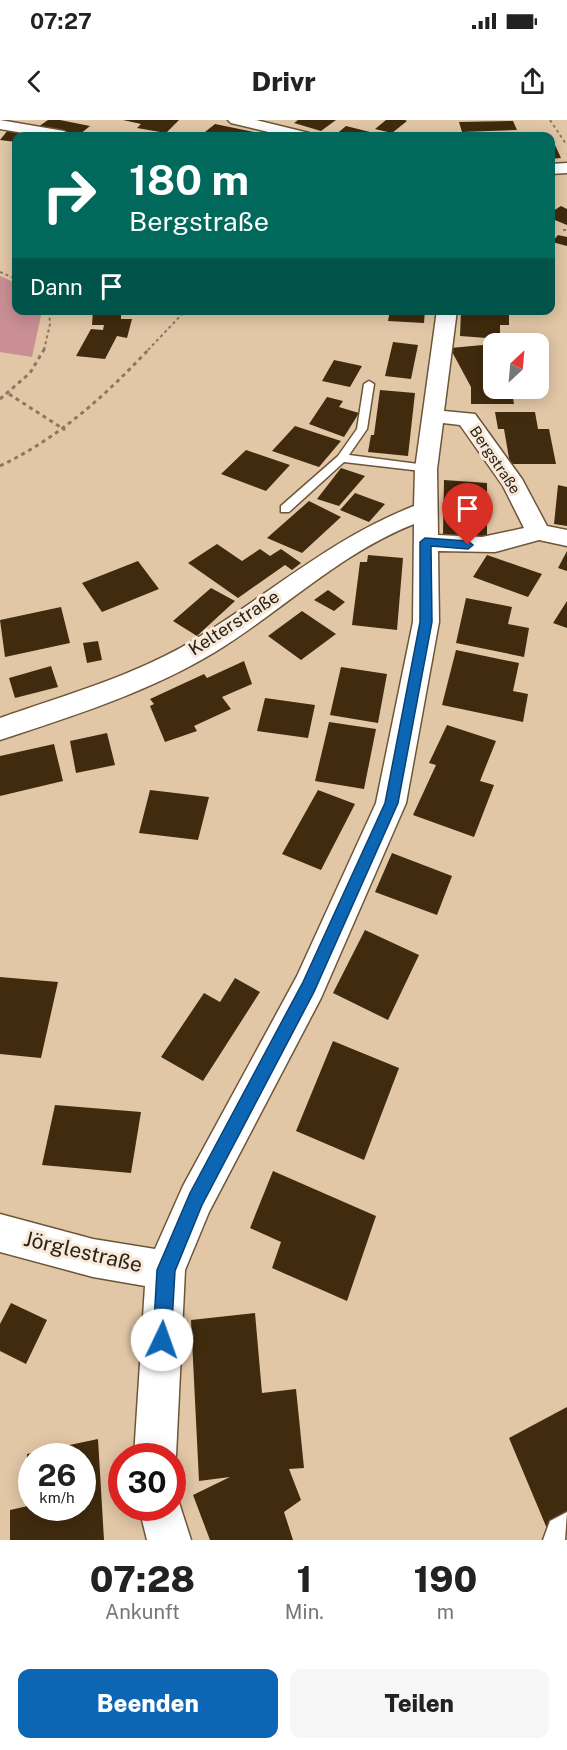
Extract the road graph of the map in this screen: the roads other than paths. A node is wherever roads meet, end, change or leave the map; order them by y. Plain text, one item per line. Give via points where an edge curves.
1 (236, 120) edge
2 (0, 124) edge
3 (43, 132) edge
4 (270, 132) edge
5 (446, 315) edge
6 (369, 384) dead end
7 (433, 416) junction
8 (342, 458) junction
9 (426, 470) junction
10 (285, 509) dead end
11 (425, 511) junction
12 (538, 532) junction
13 (567, 538) edge
14 (425, 542) junction
15 (0, 729) edge
16 (0, 1233) edge
17 (166, 1270) junction
18 (156, 1443) edge
19 (164, 1521) edge
20 (567, 1523) edge
21 (169, 1540) edge
22 (554, 1540) edge

1 - 4 street
2 - 3 street
5 - 7 street
6 - 8 lane via 362,429
7 - 9 street
7 - 12 street, Bergstraße via 467,419 514,484
8 - 9 lane
8 - 10 lane
9 - 11 street
11 - 14 street
11 - 15 street, Kelterstraße via 392,522 336,555 206,646 133,681
12 - 13 street
12 - 14 street via 489,547
14 - 17 street via 426,622 391,803 309,987 196,1199
16 - 17 street, Jörglestraße via 93,1258
17 - 18 street
19 - 21 street
20 - 22 lane via 558,1529

